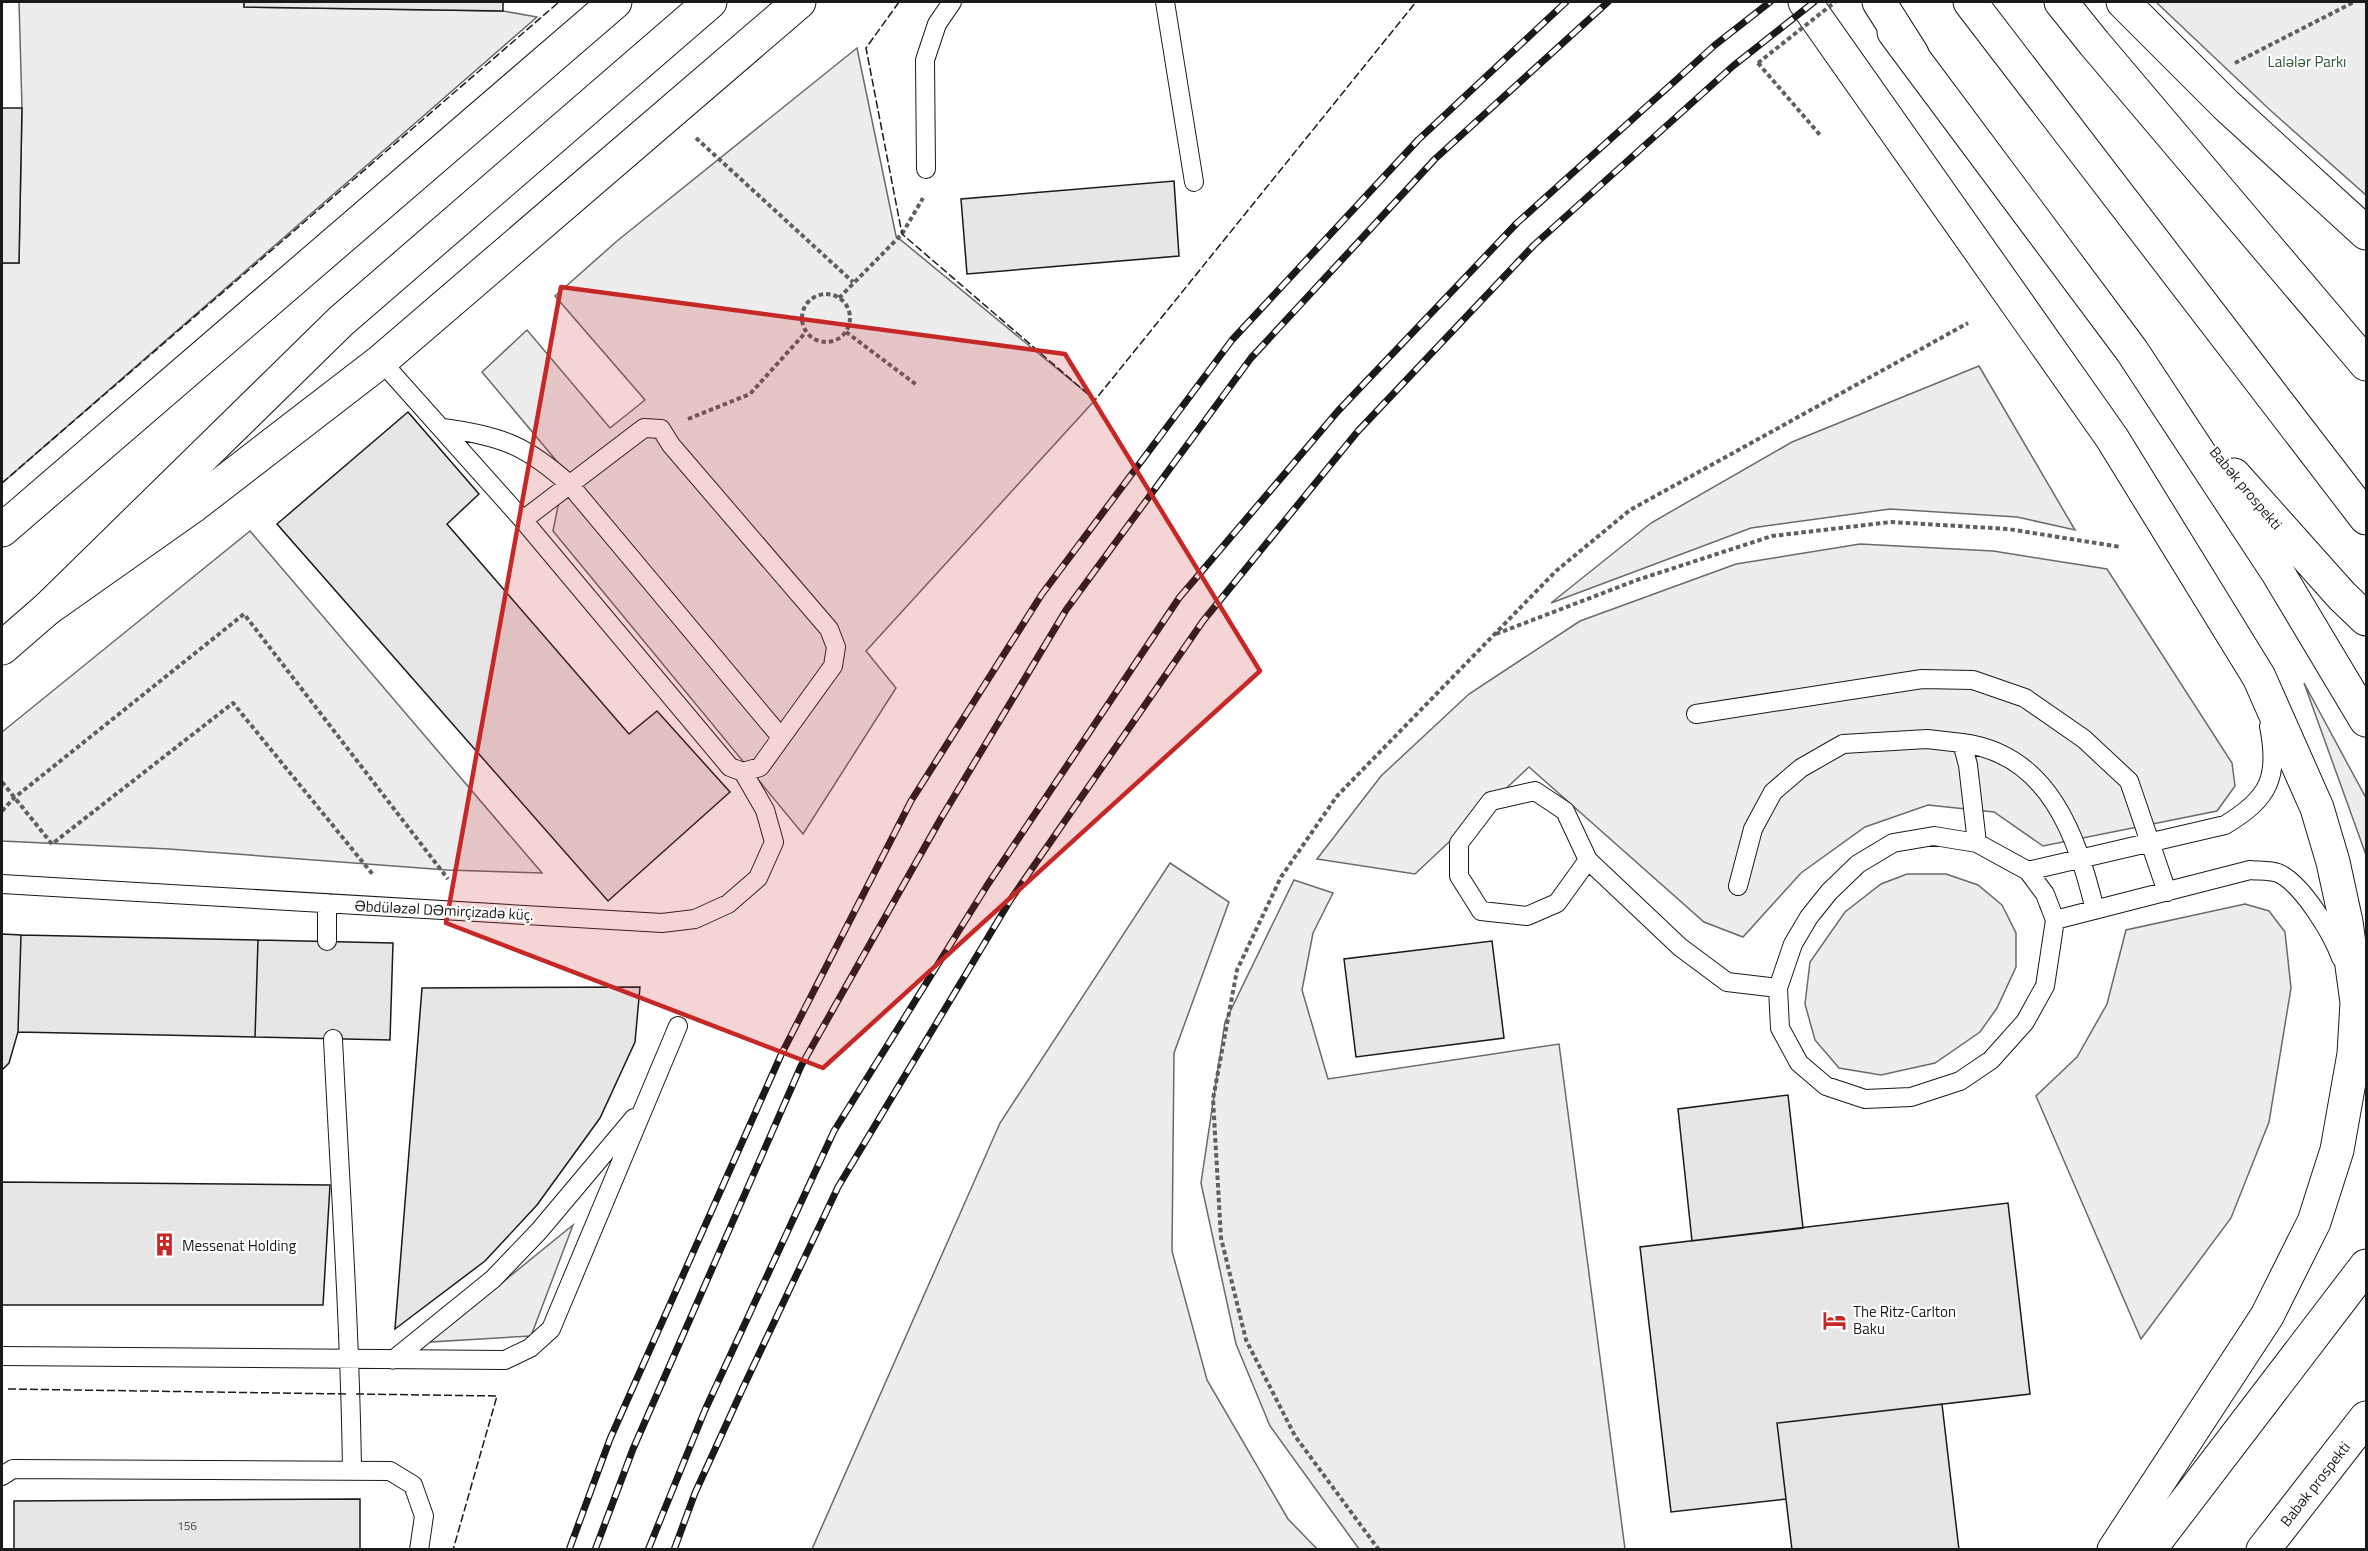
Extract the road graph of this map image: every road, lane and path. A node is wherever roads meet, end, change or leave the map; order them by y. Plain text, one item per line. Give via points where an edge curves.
1 (615, 2) edge
2 (710, 2) edge
3 (799, 2) edge
4 (953, 2) edge
5 (1165, 2) edge
6 (1804, 2) edge
7 (1835, 2) edge
8 (1869, 2) edge
9 (1879, 2) edge
10 (1970, 2) edge
11 (2061, 2) edge
12 (2122, 2) edge
13 (2354, 2) edge
14 (1912, 54) junction
15 (2234, 63) dead end
16 (691, 134) dead end
17 (1820, 135) dead end
18 (926, 169) joint
19 (1194, 182) dead end
20 (2367, 233) edge
21 (853, 282) junction
22 (839, 298) junction
23 (846, 332) junction
24 (805, 333) junction
25 (2132, 351) junction
26 (381, 361) junction
27 (2367, 364) edge
28 (918, 386) dead end
29 (443, 428) junction
30 (661, 429) junction
31 (570, 485) junction
32 (2367, 518) edge
33 (523, 520) junction
34 (2, 530) edge
35 (2121, 546) dead end
36 (47, 609) junction
37 (2367, 619) edge
38 (2, 633) edge
39 (1495, 634) dead end
40 (2, 648) edge
41 (2259, 677) junction
42 (1696, 714) dead end
43 (2367, 720) edge
44 (780, 736) junction
45 (1962, 743) junction
46 (743, 772) junction
47 (2, 782) edge
48 (14, 798) junction
49 (2, 811) edge
50 (1977, 843) junction
51 (2150, 844) junction
52 (2082, 858) junction
53 (1588, 860) junction
54 (2028, 871) junction
55 (2, 884) edge
56 (1738, 886) dead end
57 (2167, 892) junction
58 (327, 903) junction
59 (400, 908) junction
60 (2095, 910) junction
61 (473, 912) junction
62 (2055, 920) junction
63 (327, 941) dead end
64 (1778, 988) junction
65 (2357, 1002) junction
66 (678, 1026) dead end
67 (333, 1039) dead end
68 (644, 1107) junction
69 (2367, 1266) edge
70 (2, 1356) edge
71 (351, 1360) junction
72 (393, 1360) junction
73 (2367, 1418) edge
74 (352, 1471) junction
75 (2, 1476) edge
76 (419, 1550) edge
77 (2114, 1550) edge
78 (2149, 1550) edge
79 (2263, 1550) edge

1 - 34 main road
2 - 36 main road via 341,321
3 - 26 main road
4 - 18 lane via 937,24 925,60
5 - 19 lane
6 - 41 main road via 2112,438
7 - 17 path, bridge via 1758,63
8 - 14 main road
9 - 14 main road
10 - 32 main road
11 - 27 main road
12 - 20 main road via 2226,105
13 - 15 path
14 - 25 main road
16 - 21 path
18 - 21 path via 927,190 917,211 902,234
21 - 22 path
22 - 23 path via 851,317
22 - 24 path via 818,294 805,303 801,318
23 - 24 path via 834,341 818,341
23 - 28 path
24 - 30 path via 750,394
25 - 37 main road, Babək prospekti via 2258,503
25 - 43 main road via 2278,573
26 - 29 lane
26 - 36 main road via 202,499
29 - 31 lane via 488,434 519,446 545,462
29 - 33 lane
30 - 31 lane via 644,428
30 - 44 lane via 829,629 836,647 832,666
31 - 33 lane
31 - 44 lane
33 - 46 lane via 730,767
35 - 39 path via 2008,530 1891,522 1772,536 1637,580
36 - 38 main road
36 - 40 main road
41 - 51 lane via 2273,748 2273,775 2265,794 2248,811 2225,825
41 - 65 main road via 2300,764 2320,819 2346,922
42 - 51 lane via 1922,679 1973,680 2025,698 2084,739 2130,781
44 - 46 lane via 760,767
45 - 50 lane
45 - 52 lane via 1992,750 2017,764 2046,789 2067,822
45 - 56 lane via 1927,739 1843,744 1801,768 1773,792 1753,829
46 - 61 lane, Əbdüləzəl DƏmirçizadə küç. via 765,810 774,842 758,878 728,904 695,919 662,923
47 - 48 path
48 - 49 path
48 - 59 path via 52,844 233,703
48 - 61 path via 244,614
50 - 54 lane
50 - 64 lane via 1934,836 1893,843 1858,864 1809,917 1793,944
51 - 52 lane
51 - 57 lane
52 - 54 lane
52 - 60 lane
53 - 53 lane via 1565,811 1535,791 1491,801 1459,843 1459,876 1481,911 1527,916 1557,903
53 - 64 lane via 1680,947 1728,982
54 - 62 lane via 2045,894
55 - 58 lane, Əbdüləzəl DƏmirçizadə küç.
57 - 60 lane
57 - 65 lane via 2250,870 2277,873 2294,884 2335,943
58 - 59 lane, Əbdüləzəl DƏmirçizadə küç.
58 - 63 lane
59 - 61 lane, Əbdüləzəl DƏmirçizadə küç.
60 - 62 lane
62 - 64 lane via 2045,986 2025,1022 1991,1060 1960,1081 1911,1097 1865,1099 1826,1086 1799,1063 1780,1028
65 - 77 main road via 2354,1054 2337,1150 2314,1222 2267,1316
66 - 68 lane
67 - 71 lane
68 - 72 lane via 493,1279
68 - 72 lane via 551,1329 530,1348 505,1360
69 - 78 main road
70 - 71 lane
71 - 72 lane
71 - 74 lane
73 - 79 main road, Babək prospekti
74 - 75 lane via 12,1469
74 - 76 lane via 390,1471 413,1485 424,1516

